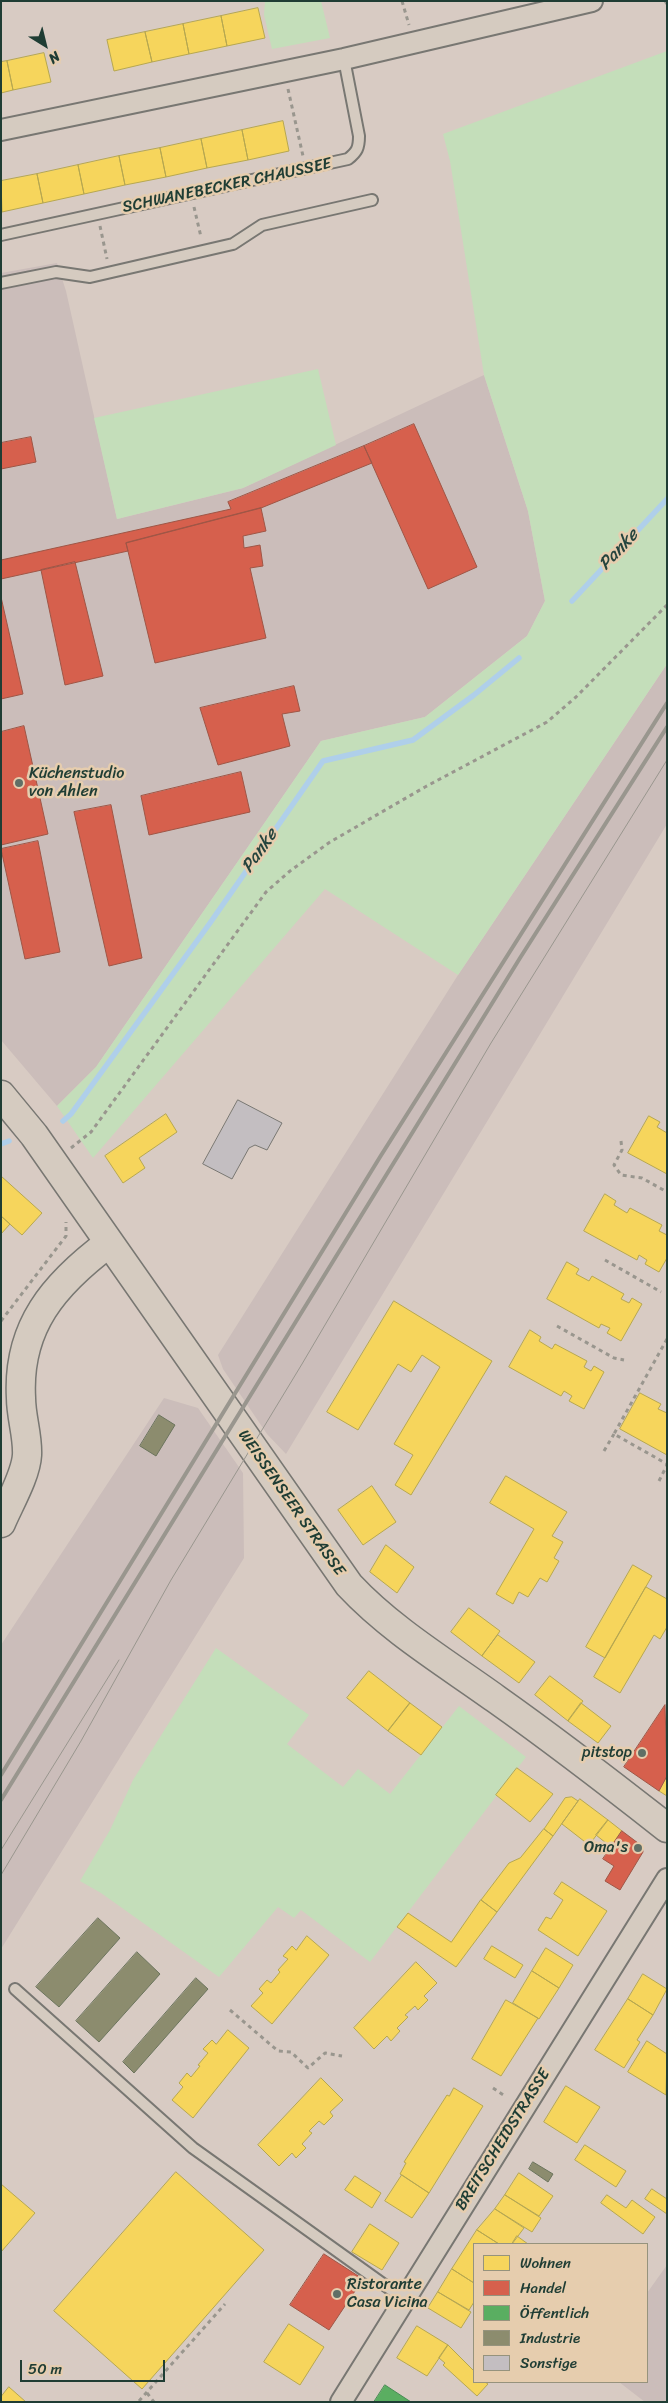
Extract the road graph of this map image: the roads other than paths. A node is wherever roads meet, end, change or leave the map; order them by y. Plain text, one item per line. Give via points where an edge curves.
1 (592, 1) edge
2 (344, 59) junction
3 (1, 130) edge
4 (372, 200) dead end
5 (1, 235) edge
6 (1, 283) edge
7 (1, 1094) edge
8 (109, 1243) junction
9 (1, 1523) edge
10 (667, 1828) edge
11 (667, 1879) edge
12 (16, 1989) dead end
13 (404, 2300) junction
14 (341, 2402) edge

1 - 2 street
2 - 3 street
2 - 5 lane, SCHWANEBECKER CHAUSSEE via 359,136 359,147 348,159
4 - 6 lane via 262,225 233,244 90,277 56,272
7 - 8 main road, WEISSENSEER STRASSE via 58,1157
8 - 9 main road via 65,1280 45,1306 30,1334 20,1367 27,1457 12,1486
8 - 10 main road, WEISSENSEER STRASSE via 349,1585 416,1642
11 - 13 street, BREITSCHEIDSTRASSE
12 - 13 lane via 194,2148
13 - 14 street, BREITSCHEIDSTRASSE

